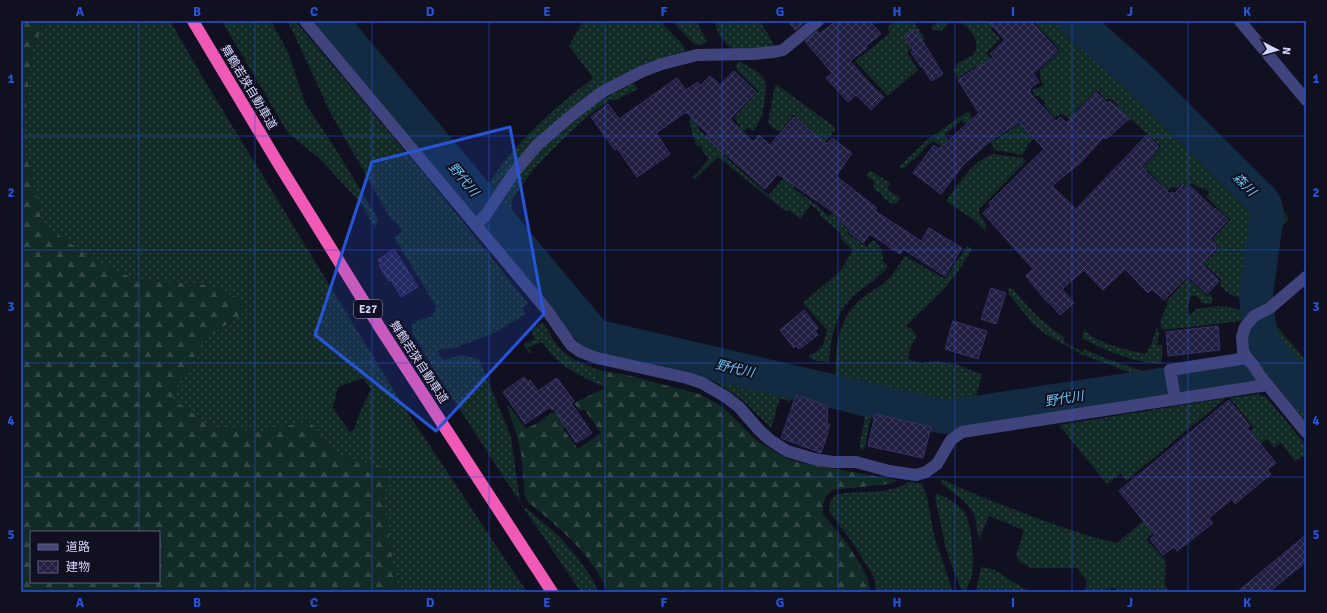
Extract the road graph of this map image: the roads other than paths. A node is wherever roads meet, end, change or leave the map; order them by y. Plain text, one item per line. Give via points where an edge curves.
1 (194, 21) edge
2 (305, 21) edge
3 (818, 21) edge
4 (1240, 21) edge
5 (1306, 100) edge
6 (476, 225) junction
7 (1306, 277) edge
8 (1250, 361) junction
9 (1264, 381) junction
10 (1175, 395) junction
11 (1306, 432) edge
12 (552, 592) edge

1 - 12 highway, 舞鶴若狭自動車道 / E27 via 382,331
2 - 6 street
3 - 6 street via 783,50 752,54 697,55 641,72 602,92 537,145
4 - 5 street
6 - 10 street via 546,309 571,345 581,352 702,383 739,407 770,440 787,451 814,459 856,462 916,475 937,464 951,440 962,432
7 - 8 street via 1270,308 1258,313 1244,327 1243,351
8 - 9 street
8 - 10 street via 1170,370
9 - 10 street
9 - 11 street

